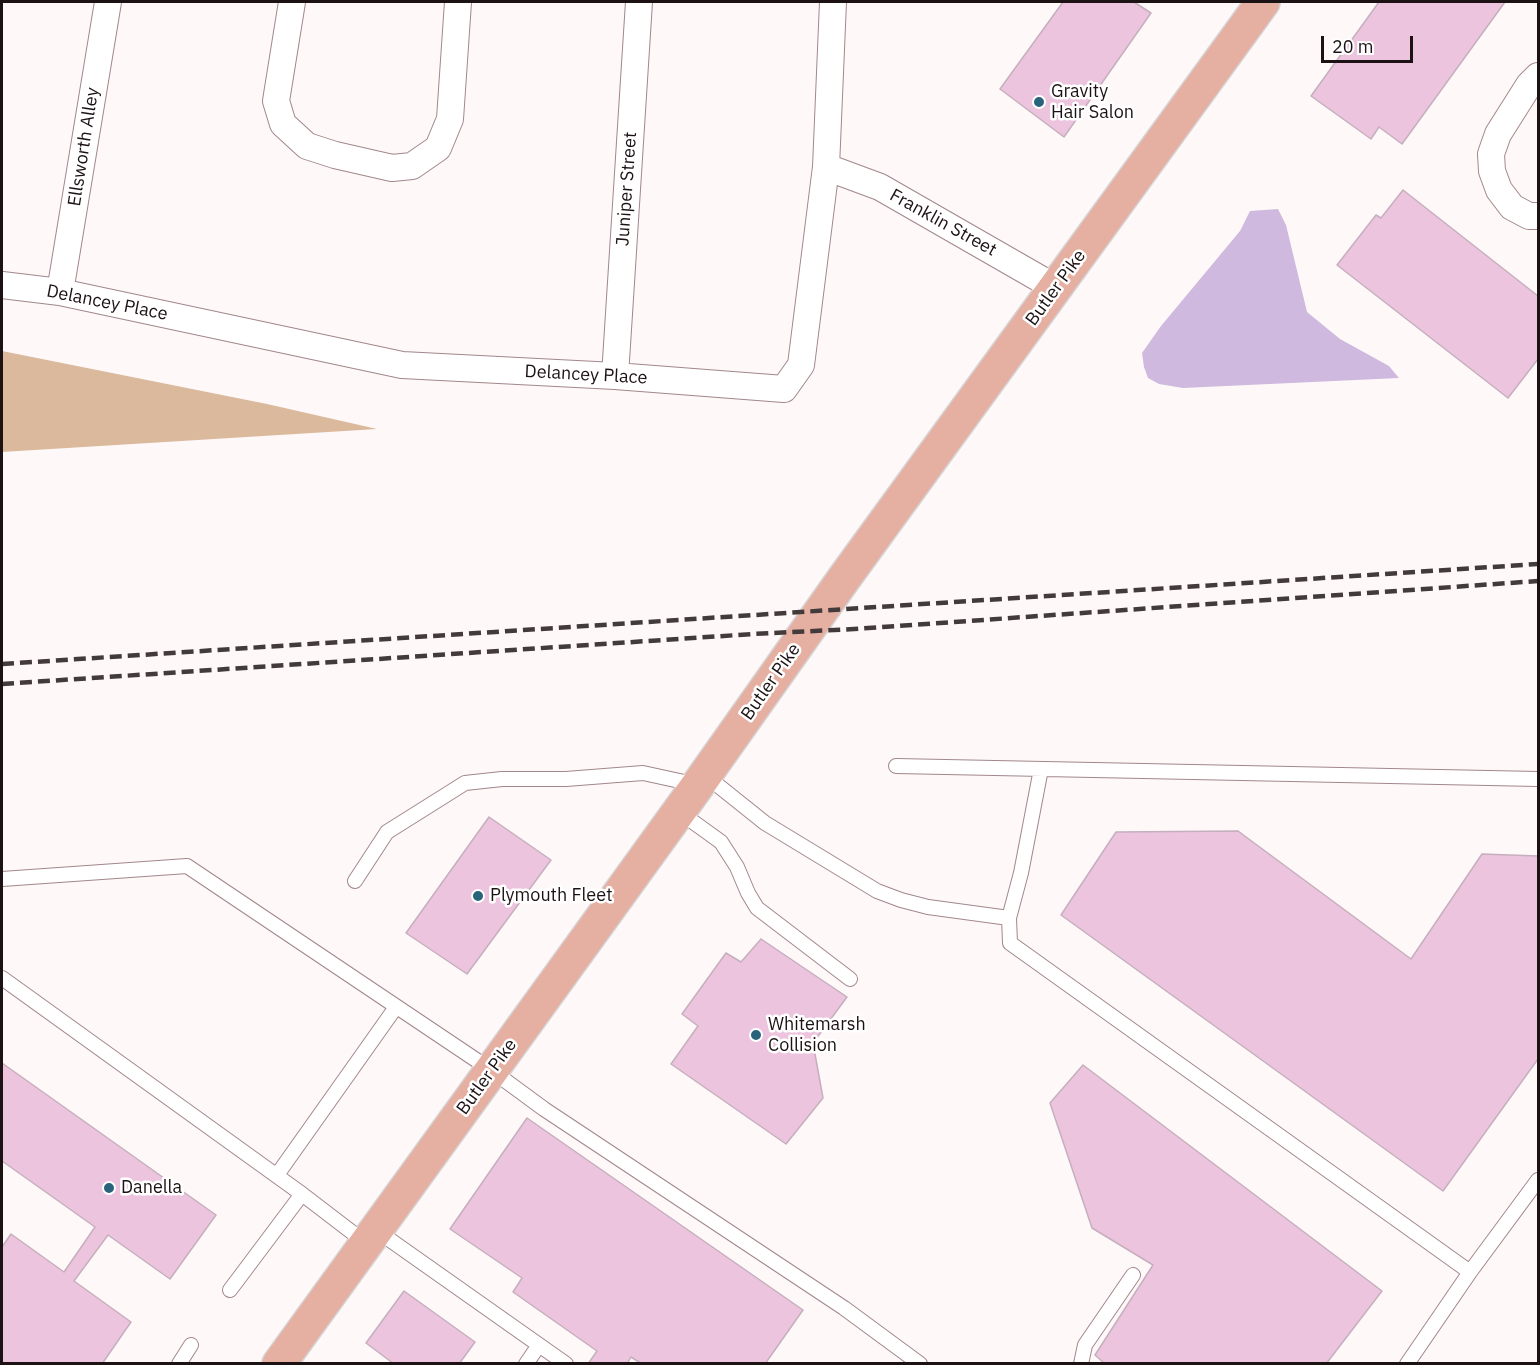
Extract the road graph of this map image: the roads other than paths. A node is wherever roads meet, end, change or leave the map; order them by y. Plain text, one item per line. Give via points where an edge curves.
1 (108, 2) edge
2 (292, 2) edge
3 (458, 2) edge
4 (639, 2) edge
5 (833, 2) edge
6 (1263, 2) edge
7 (1539, 76) edge
8 (826, 167) junction
9 (1539, 216) edge
10 (2, 285) edge
11 (1056, 288) junction
12 (60, 292) junction
13 (615, 376) junction
14 (896, 766) dead end
15 (1041, 769) junction
16 (1539, 779) edge
17 (701, 780) junction
18 (678, 811) junction
19 (2, 879) edge
20 (355, 881) dead end
21 (1009, 918) junction
22 (2, 978) edge
23 (850, 979) dead end
24 (396, 1007) junction
25 (491, 1070) junction
26 (277, 1175) junction
27 (1539, 1180) edge
28 (302, 1194) junction
29 (371, 1236) junction
30 (1470, 1272) junction
31 (1133, 1275) dead end
32 (230, 1290) dead end
33 (539, 1345) junction
34 (191, 1346) dead end
35 (179, 1364) edge
36 (279, 1364) edge
37 (526, 1364) edge
38 (566, 1364) edge
39 (920, 1364) edge
40 (1081, 1364) edge
41 (1407, 1364) edge

1 - 12 street, Ellsworth Alley
2 - 3 street via 276,101 283,124 307,146 392,168 412,166 438,148 450,119
4 - 13 street, Juniper Street
5 - 8 street, Delancey Place
6 - 11 main road, Butler Pike
7 - 9 street via 1498,134 1491,154 1499,190 1512,207 1529,216
8 - 11 street, Franklin Street via 880,187
8 - 13 street, Delancey Place via 801,365 784,389
10 - 12 street, Delancey Place
11 - 17 main road, Butler Pike
12 - 13 street, Delancey Place via 402,365
14 - 15 lane
15 - 16 lane
15 - 21 lane
17 - 18 main road, Butler Pike
17 - 20 lane via 644,773 465,783 387,832
17 - 21 lane via 877,891 928,907
18 - 23 lane via 721,842 757,908
18 - 25 main road, Butler Pike
19 - 24 lane via 187,866
21 - 30 lane via 1010,943
22 - 26 lane
24 - 25 lane
24 - 26 lane
25 - 29 main road, Butler Pike
25 - 39 lane via 834,1301
26 - 28 lane
27 - 30 lane
28 - 29 lane
28 - 32 lane
29 - 33 lane
29 - 36 main road, Butler Pike
30 - 41 lane
31 - 40 lane via 1085,1346
33 - 37 lane
33 - 38 lane
34 - 35 lane

